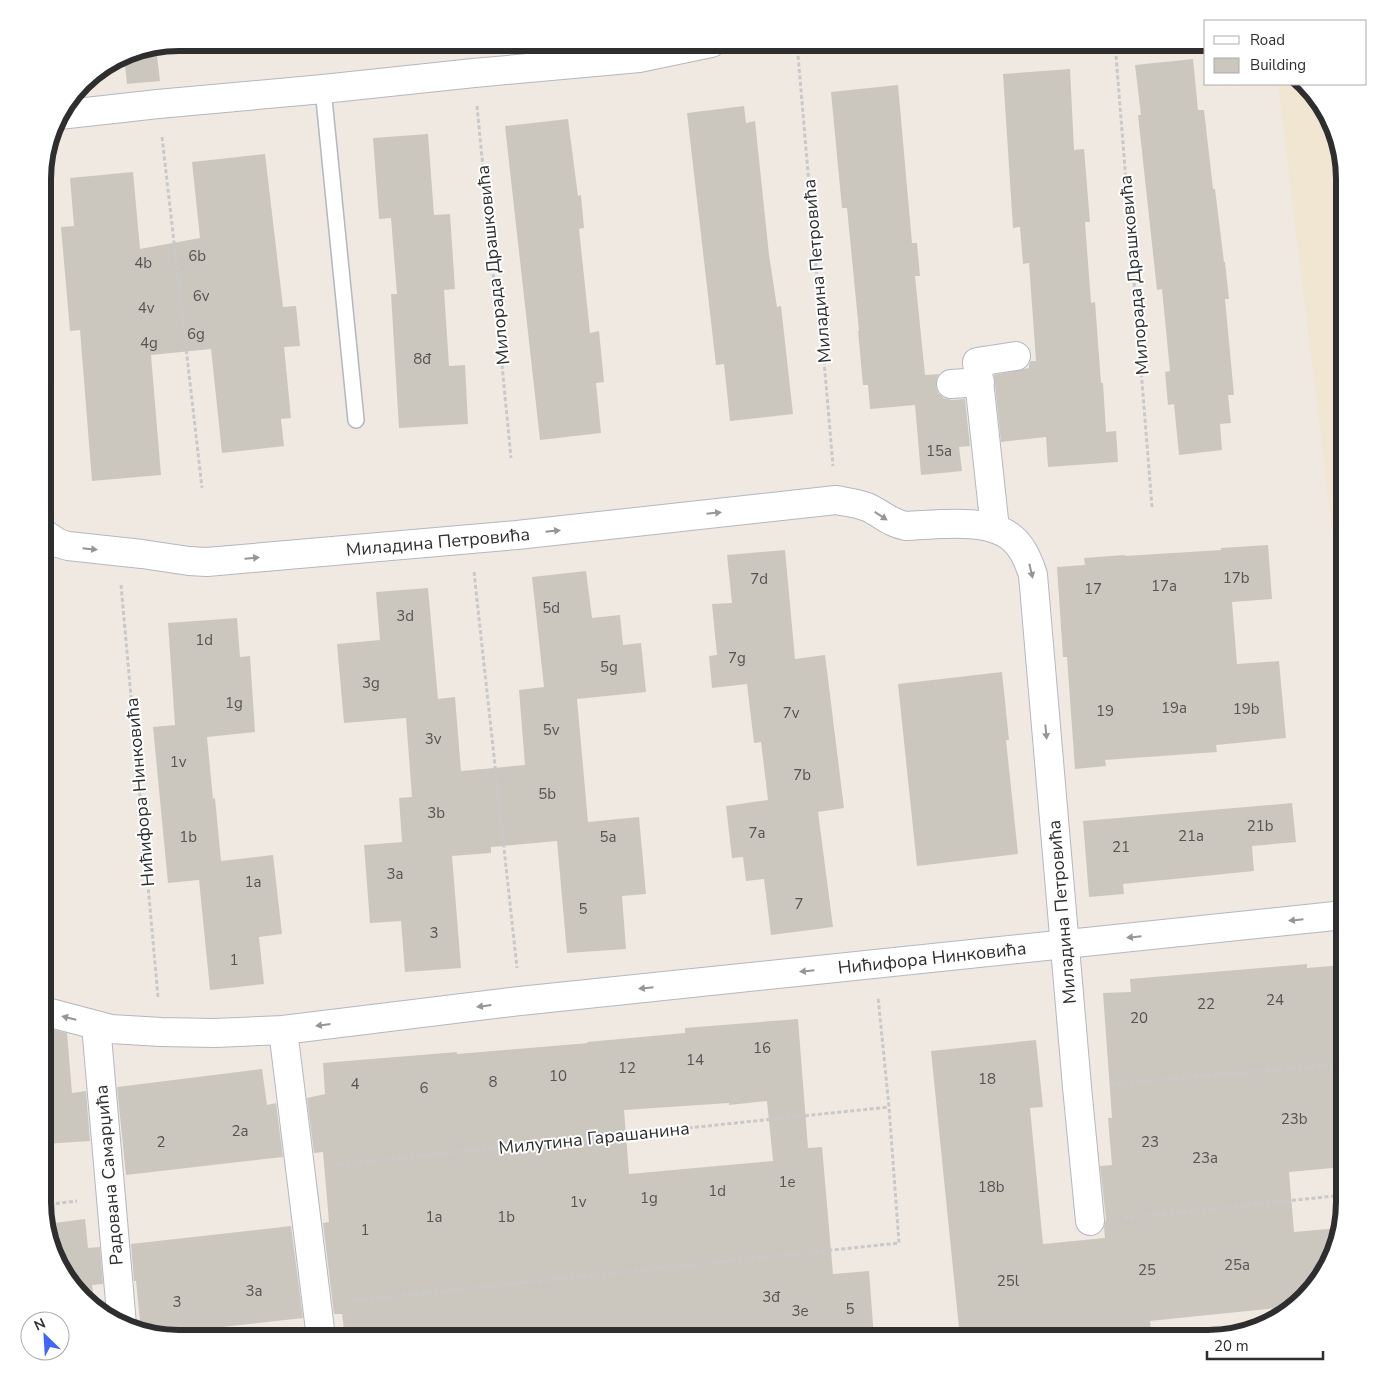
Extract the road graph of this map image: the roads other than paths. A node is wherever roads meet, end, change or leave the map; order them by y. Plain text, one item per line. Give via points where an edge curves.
1 (670, 51) edge
2 (323, 89) junction
3 (70, 114) edge
4 (1016, 356) dead end
5 (980, 382) junction
6 (951, 384) dead end
7 (356, 420) dead end
8 (995, 529) junction
9 (52, 539) edge
10 (1336, 916) edge
11 (1065, 945) junction
12 (51, 1013) edge
13 (96, 1025) junction
14 (283, 1030) junction
15 (1090, 1221) road end
16 (121, 1316) edge
17 (320, 1330) edge

1 - 2 street via 639,58
2 - 3 street
2 - 7 lane
4 - 5 street via 977,362
5 - 6 street
5 - 8 street
9 -> 8 street, Миладина Петровића via 68,546 207,562 517,535 836,500 867,507 889,521 906,526 961,524
8 -> 11 street, Миладина Петровића via 1012,538 1021,548 1033,575
10 -> 11 street, Нићифора Нинковића
11 -> 14 street, Нићифора Нинковића
11 - 15 street, Миладина Петровића
13 -> 12 street, Нићифора Нинковића
13 - 14 street, Нићифора Нинковића via 161,1032
13 - 16 street, Радована Самарџића
14 - 17 street

